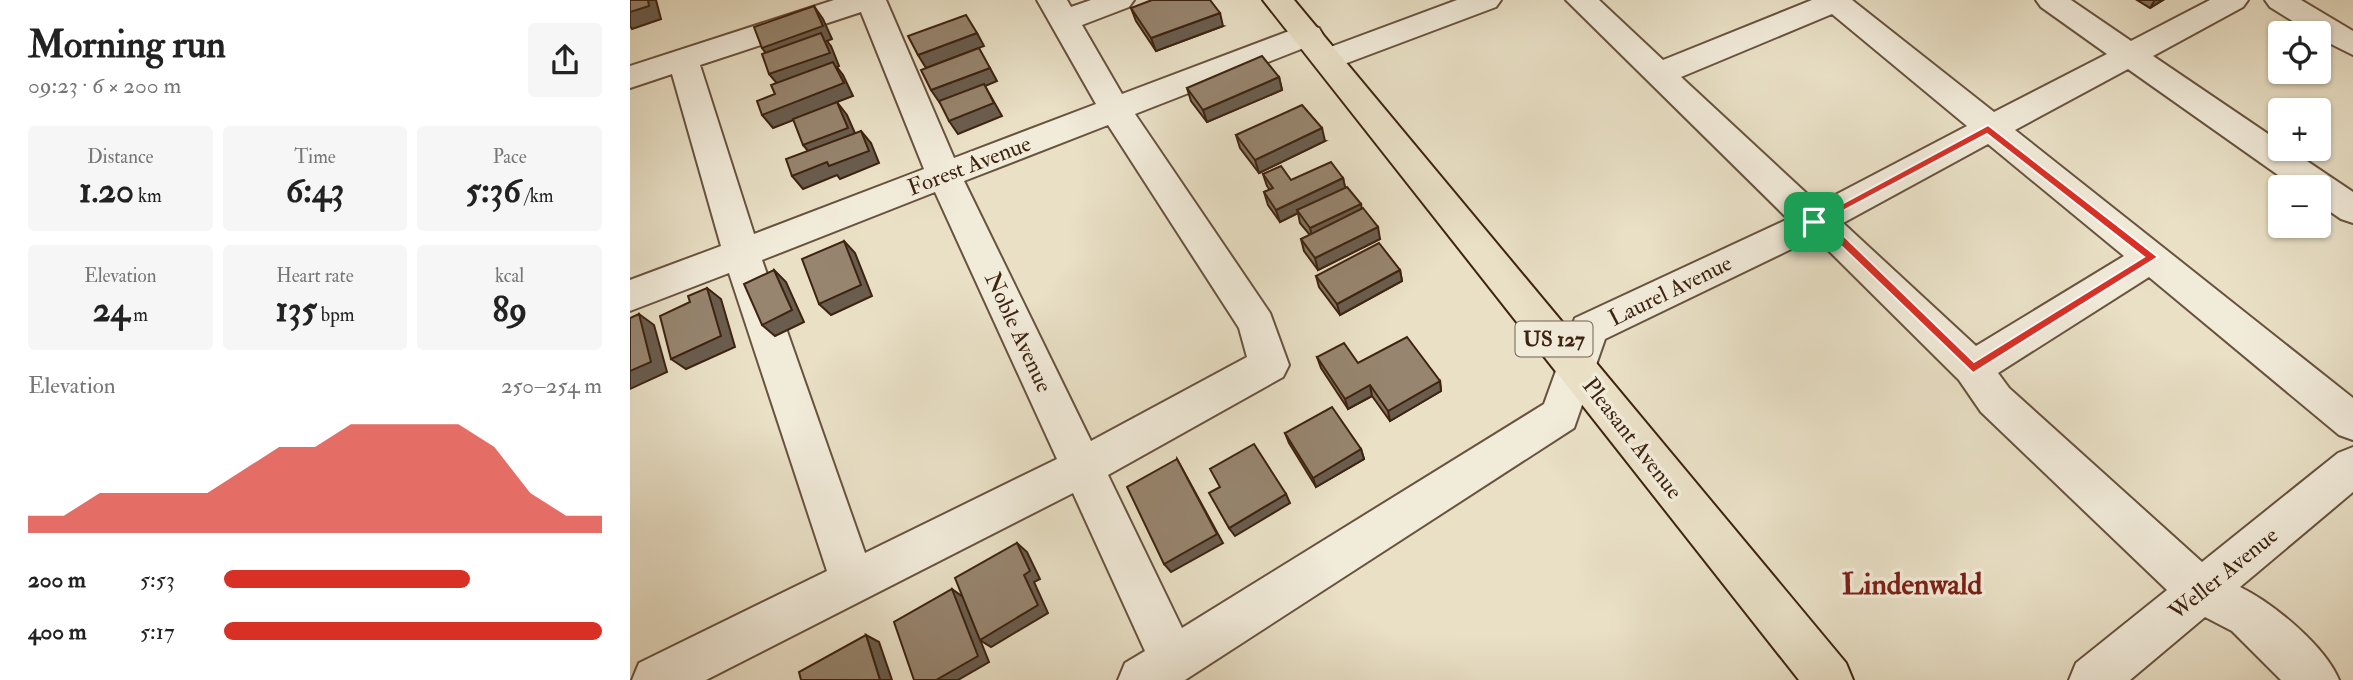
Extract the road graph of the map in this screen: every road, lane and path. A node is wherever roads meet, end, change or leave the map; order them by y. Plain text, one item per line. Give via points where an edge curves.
1 (865, 0) edge
2 (871, 0) edge
3 (1119, 0) edge
4 (1278, 0) edge
5 (1486, 0) edge
6 (1581, 0) edge
7 (2051, 0) edge
8 (2233, 0) edge
9 (2280, 0) edge
10 (1834, 1) edge
11 (1058, 10) edge
12 (2353, 44) edge
13 (1318, 47) junction
14 (2128, 55) junction
15 (683, 60) junction
16 (1659, 74) junction
17 (630, 77) edge
18 (1115, 109) junction
19 (1988, 129) junction
20 (944, 174) junction
21 (2353, 210) edge
22 (1814, 222) junction
23 (741, 253) junction
24 (2152, 257) junction
25 (630, 296) edge
26 (1576, 367) junction
27 (1973, 368) junction
28 (2353, 422) edge
29 (2353, 466) edge
30 (1082, 467) junction
31 (853, 582) junction
32 (2201, 591) junction
33 (1158, 671) edge
34 (656, 680) edge
35 (1829, 680) edge
36 (2093, 680) edge
37 (2315, 680) edge

1 - 15 street
2 - 20 street, Noble Avenue
3 - 11 street
4 - 13 main road, Pleasant Avenue / US 127
5 - 13 street, Forest Avenue
6 - 16 street
7 - 14 street
8 - 14 street, Laurel Avenue
9 - 12 street
10 - 16 street
10 - 19 street
11 - 18 street
13 - 18 street, Forest Avenue
13 - 26 main road, Pleasant Avenue / US 127
14 - 19 street, Laurel Avenue
14 - 21 street
15 - 17 street
15 - 23 street
16 - 22 street
18 - 20 street, Forest Avenue
18 - 30 street via 1257,324 1269,365
19 - 22 street, Laurel Avenue
19 - 24 street
20 - 23 street, Forest Avenue
20 - 30 street, Noble Avenue
22 - 26 street, Laurel Avenue via 1590,329
22 - 27 street via 1840,239
23 - 25 street, Forest Avenue
23 - 31 street
24 - 27 street
24 - 28 street
26 - 33 street, Laurel Avenue via 1560,415
26 - 35 main road, Pleasant Avenue / US 127
27 - 32 street via 1994,400
29 - 32 street, Weller Avenue
30 - 31 street
30 - 33 street, Noble Avenue
31 - 34 street
32 - 36 street, Weller Avenue
32 - 37 street via 2248,615

